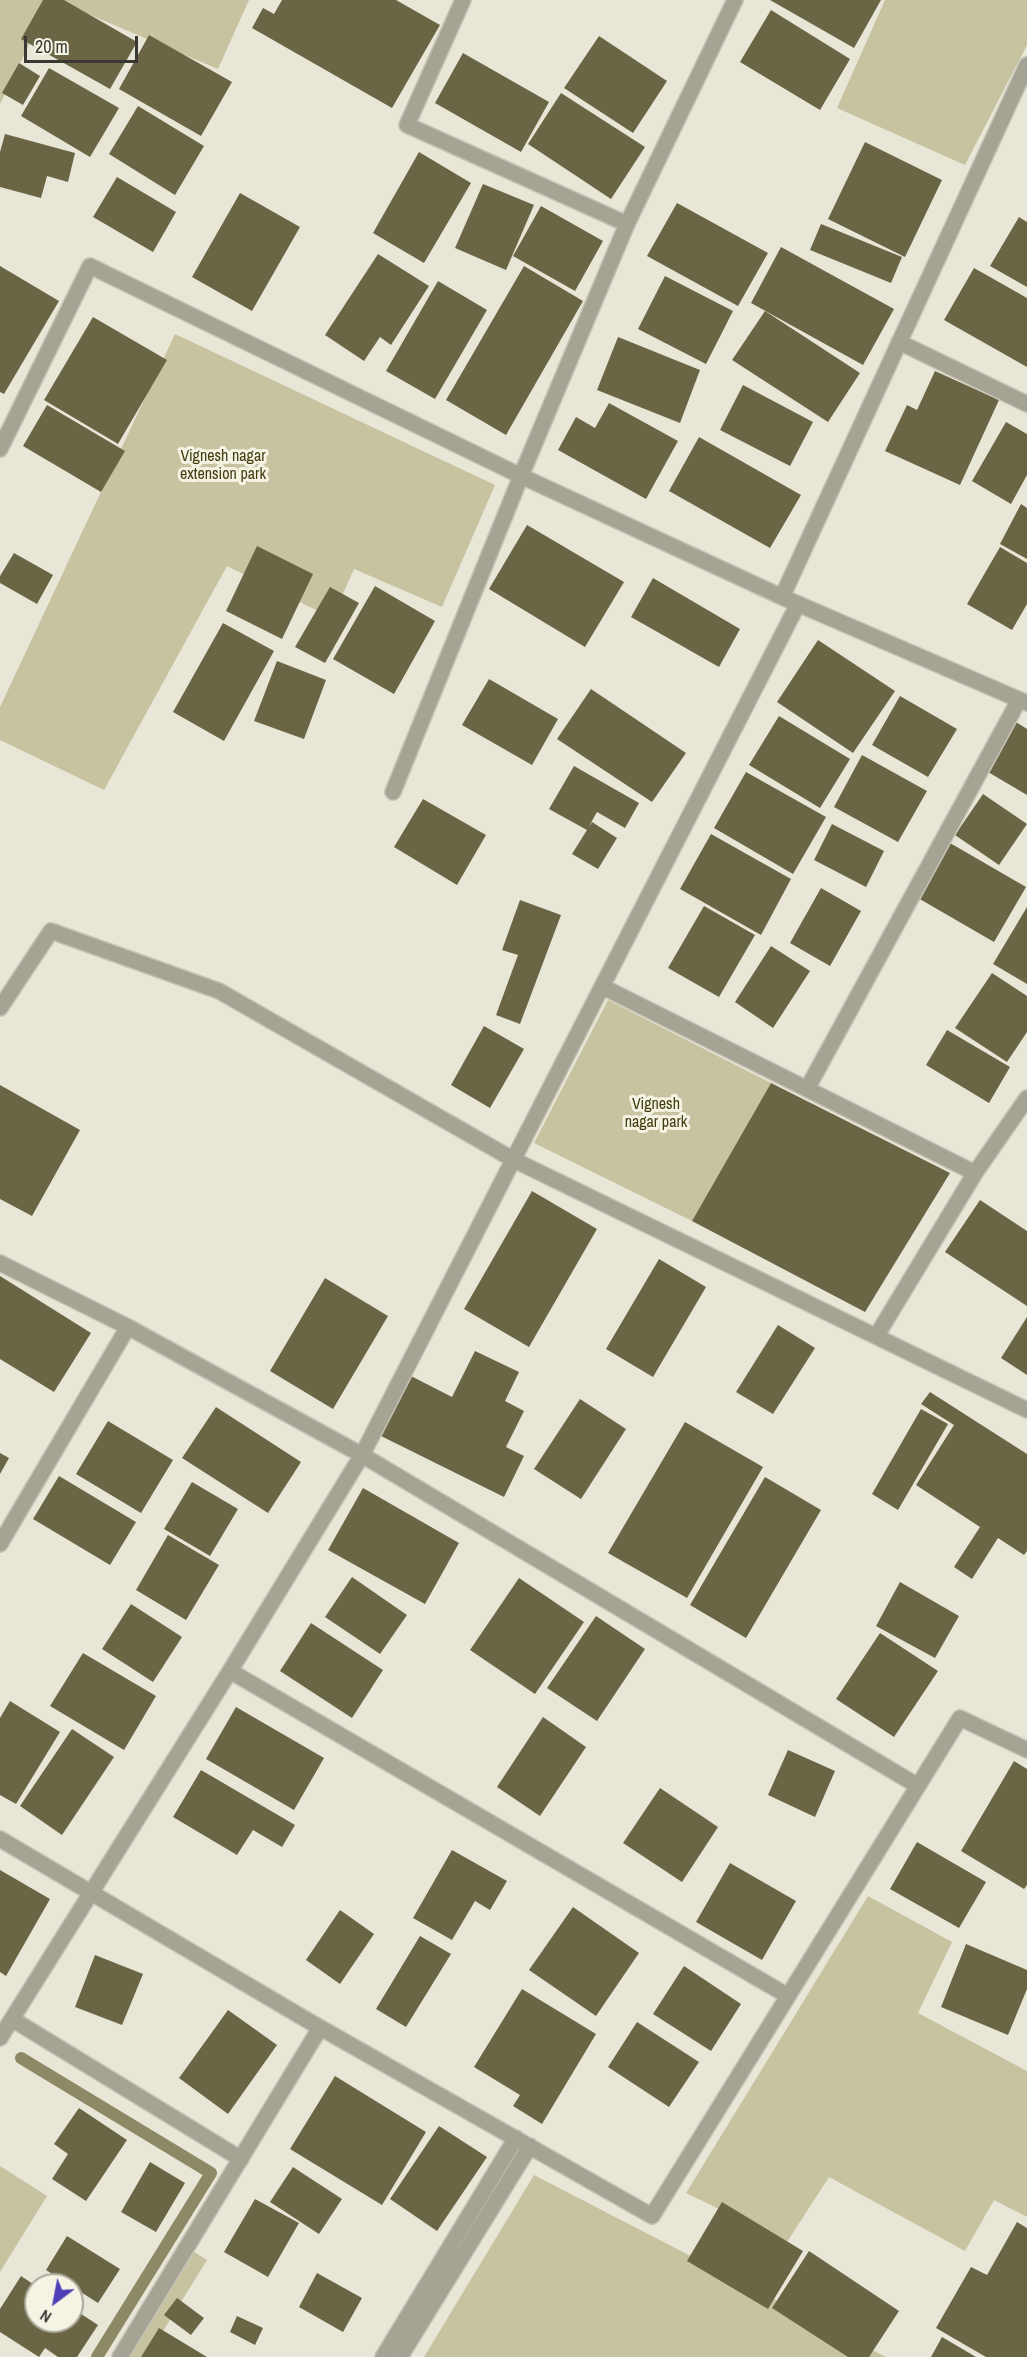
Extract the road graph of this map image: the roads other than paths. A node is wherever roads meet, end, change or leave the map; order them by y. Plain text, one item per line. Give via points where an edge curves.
1 (463, 0) edge
2 (735, 0) edge
3 (1027, 65) edge
4 (627, 224) junction
5 (899, 342) junction
6 (1027, 404) edge
7 (0, 449) edge
8 (520, 476) junction
9 (782, 597) junction
10 (798, 604) junction
11 (1023, 701) edge
12 (393, 792) dead end
13 (603, 987) junction
14 (0, 1008) edge
15 (807, 1089) junction
16 (1027, 1098) edge
17 (514, 1160) junction
18 (975, 1173) junction
19 (0, 1263) edge
20 (128, 1327) junction
21 (877, 1335) junction
22 (1027, 1410) edge
23 (362, 1455) junction
24 (0, 1544) edge
25 (230, 1671) junction
26 (1027, 1750) edge
27 (918, 1786) junction
28 (0, 1839) edge
29 (89, 1893) junction
30 (788, 1996) junction
31 (12, 2019) junction
32 (320, 2028) junction
33 (0, 2037) edge
34 (516, 2138) junction
35 (530, 2146) junction
36 (241, 2158) junction
37 (120, 2357) edge
38 (383, 2357) edge
39 (400, 2357) edge

1 - 4 street via 407,125
2 - 4 street
3 - 5 street
4 - 8 street
5 - 6 street
5 - 9 street
7 - 8 street via 90,266
8 - 9 street
8 - 12 street
9 - 10 street
10 - 11 street
10 - 13 street
11 - 15 street
13 - 15 street
13 - 17 street
14 - 17 street via 51,931 219,992
15 - 18 street
16 - 18 street
17 - 21 street
17 - 23 street
18 - 21 street
19 - 20 street
20 - 23 street
20 - 24 street
21 - 22 street
23 - 25 street
23 - 27 street
25 - 29 street
25 - 30 street
26 - 27 street via 960,1718
27 - 30 street
28 - 29 street
29 - 31 street
29 - 32 street
30 - 35 street via 652,2216
31 - 33 street
31 - 36 street
32 - 34 street
32 - 36 street
34 - 35 street
34 - 38 street
35 - 39 street
36 - 37 street

